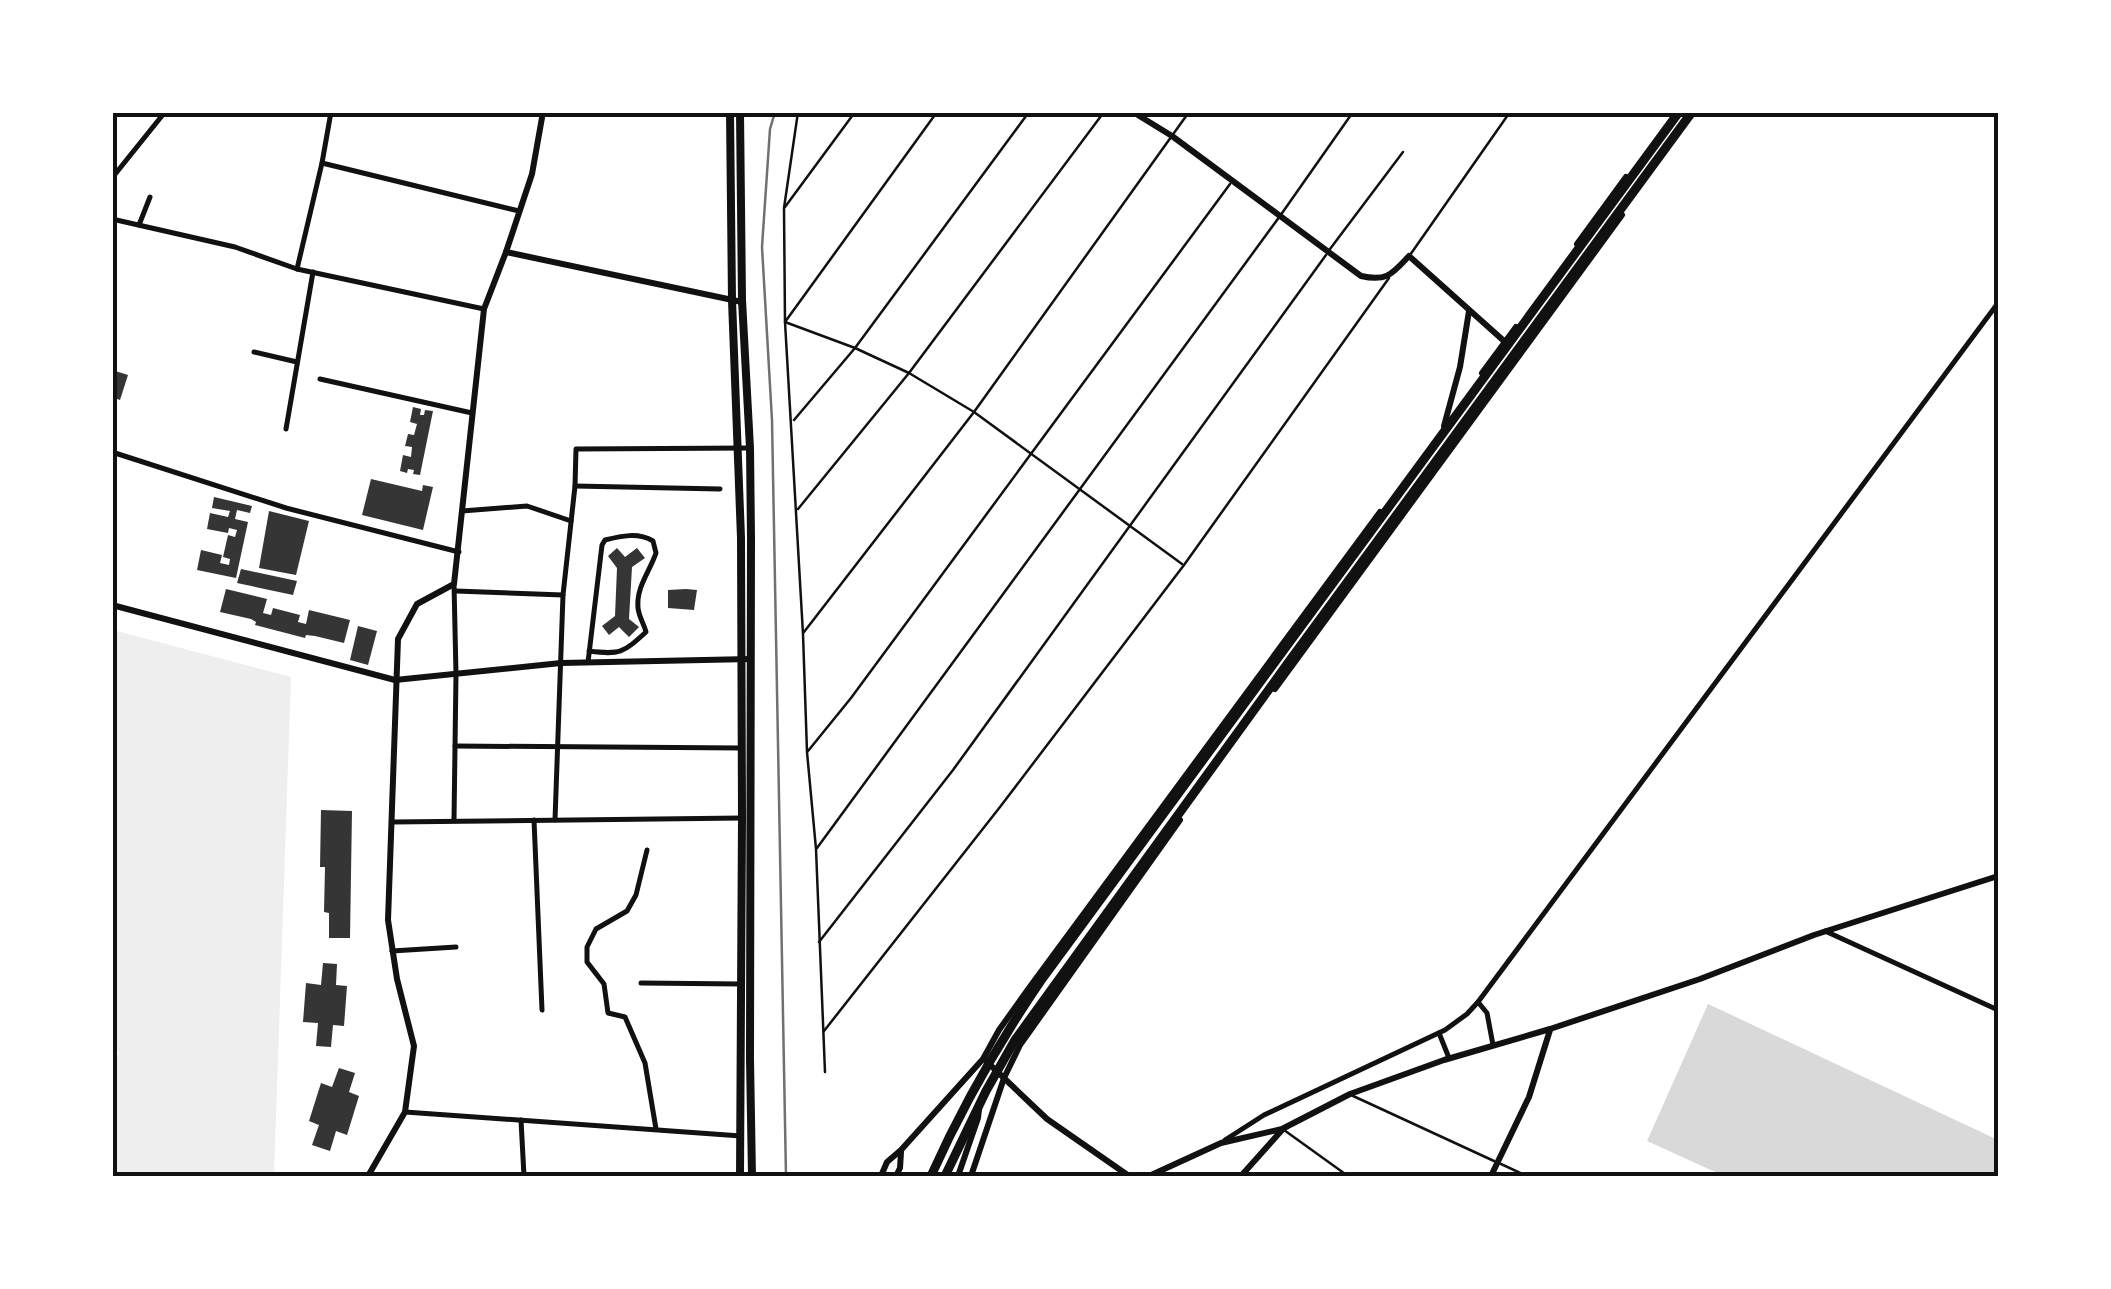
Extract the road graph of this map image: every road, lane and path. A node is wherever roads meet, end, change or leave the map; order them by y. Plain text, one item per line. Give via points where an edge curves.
1 (165, 112) edge
2 (330, 112) edge
3 (544, 112) edge
4 (730, 112) edge
5 (740, 112) edge
6 (798, 112) edge
7 (856, 112) edge
8 (937, 112) edge
9 (1029, 112) edge
10 (1104, 112) edge
11 (1133, 112) edge
12 (1189, 112) edge
13 (1353, 112) edge
14 (1510, 112) edge
15 (1677, 112) edge
16 (1694, 112) edge
17 (1172, 136) junction
18 (1402, 152) dead end
19 (322, 163) junction
20 (112, 178) edge
21 (1233, 180) junction
22 (150, 197) dead end
23 (784, 208) junction
24 (519, 211) junction
25 (1280, 216) junction
26 (112, 219) edge
27 (139, 225) junction
28 (506, 252) junction
29 (1328, 253) junction
30 (1410, 256) junction
31 (297, 268) junction
32 (313, 272) junction
33 (1392, 274) junction
34 (737, 301) junction
35 (1998, 302) edge
36 (484, 309) junction
37 (1469, 311) junction
38 (785, 322) junction
39 (1504, 341) junction
40 (855, 348) junction
41 (254, 352) dead end
42 (298, 362) junction
43 (909, 374) junction
44 (320, 380) dead end
45 (974, 412) junction
46 (472, 414) junction
47 (793, 421) junction
48 (1444, 426) junction
49 (286, 429) dead end
50 (1459, 439) junction
51 (737, 448) junction
52 (750, 448) junction
53 (114, 453) edge
54 (1030, 453) junction
55 (112, 462) edge
56 (575, 486) junction
57 (720, 489) dead end
58 (1080, 490) junction
59 (796, 510) junction
60 (462, 511) junction
61 (570, 521) junction
62 (1129, 526) junction
63 (458, 552) junction
64 (1184, 565) junction
65 (454, 588) junction
66 (562, 595) junction
67 (112, 606) edge
68 (804, 634) junction
69 (589, 651) junction
70 (746, 659) junction
71 (561, 662) junction
72 (588, 662) junction
73 (456, 674) junction
74 (395, 680) junction
75 (455, 746) junction
76 (558, 747) junction
77 (740, 748) junction
78 (807, 752) junction
79 (746, 793) junction
80 (742, 818) junction
81 (454, 820) junction
82 (534, 820) junction
83 (555, 820) junction
84 (390, 822) junction
85 (647, 850) dead end
86 (816, 850) junction
87 (1998, 876) edge
88 (1825, 932) junction
89 (819, 942) junction
90 (456, 947) dead end
91 (392, 951) junction
92 (641, 983) dead end
93 (740, 984) junction
94 (1478, 1002) junction
95 (542, 1010) dead end
96 (1998, 1010) edge
97 (1550, 1029) junction
98 (823, 1032) junction
99 (1439, 1033) junction
100 (1493, 1045) junction
101 (1448, 1058) junction
102 (983, 1059) junction
103 (824, 1072) dead end
104 (1004, 1078) junction
105 (1350, 1094) junction
106 (405, 1112) junction
107 (520, 1120) junction
108 (656, 1129) junction
109 (1282, 1129) junction
110 (741, 1136) junction
111 (1222, 1142) junction
112 (901, 1150) junction
113 (1499, 1163) junction
114 (368, 1176) edge
115 (524, 1176) edge
116 (740, 1176) edge
117 (752, 1176) edge
118 (882, 1176) edge
119 (896, 1176) edge
120 (930, 1176) edge
121 (944, 1176) edge
122 (958, 1176) edge
123 (971, 1176) edge
124 (1129, 1176) edge
125 (1150, 1176) edge
126 (1242, 1176) edge
127 (1348, 1176) edge
128 (1491, 1176) edge
129 (1527, 1176) edge

1 - 20 street
2 - 19 street
3 - 24 street
4 - 34 main road
5 - 34 main road
6 - 23 lane
7 - 23 lane
8 - 38 lane
9 - 40 lane
10 - 43 lane
11 - 17 street
12 - 17 lane
13 - 25 lane
14 - 30 lane
15 - 39 street
15 - 120 highway via 1042,979 1004,1034
16 - 50 street
16 - 121 highway via 1015,1040
17 - 21 street
17 - 45 lane
18 - 29 lane
19 - 24 street
19 - 31 street
21 - 25 street
21 - 54 lane
22 - 27 street
23 - 38 lane
24 - 28 street
25 - 29 street
25 - 58 lane
26 - 27 street
27 - 31 street
28 - 34 street
28 - 36 street
29 - 33 street via 1361,276 1377,280
29 - 62 lane
30 - 33 street
30 - 37 street
31 - 32 street
32 - 36 street
32 - 42 street
33 - 64 lane
34 - 51 main road
34 - 52 main road
35 - 94 street
36 - 46 street
37 - 39 street
37 - 48 street
38 - 40 lane
38 - 47 lane
39 - 48 street
40 - 43 lane
40 - 47 lane
41 - 42 street
42 - 49 street
43 - 45 lane
43 - 59 lane
44 - 46 street
45 - 54 lane
45 - 68 lane
46 - 60 street
47 - 59 lane
48 - 50 street
48 - 102 street
50 - 104 street via 1126,896 1020,1045
51 - 52 street
51 - 56 street via 576,449
51 - 70 main road
52 - 70 main road
53 - 55 street
53 - 63 street via 286,508
54 - 58 lane
54 - 78 lane
56 - 57 street
56 - 61 street
58 - 62 lane
58 - 86 lane
59 - 68 lane
60 - 61 street via 527,506
60 - 63 street
61 - 66 street
62 - 64 lane
62 - 89 lane
63 - 65 street
64 - 98 lane
65 - 66 street
65 - 73 street
65 - 74 street via 417,604 398,638
66 - 71 street
67 - 74 street
68 - 78 lane
69 - 69 street via 604,540 644,536 656,553 638,599 646,632 626,650
69 - 72 street
70 - 72 street
70 - 77 main road
70 - 79 main road
71 - 72 street
71 - 73 street
71 - 76 street
73 - 74 street
73 - 75 street
74 - 84 street
75 - 76 street
75 - 81 street
76 - 77 street
76 - 83 street
77 - 79 main road
78 - 86 lane
79 - 80 main road
79 - 117 main road
80 - 83 street
80 - 93 main road
81 - 82 street
81 - 84 street
82 - 83 street
82 - 95 street
84 - 91 street
85 - 108 street via 636,895 627,911 596,928 587,962 604,984 608,1013 625,1017 645,1063
86 - 89 lane
87 - 88 street
88 - 96 street
88 - 97 street
89 - 98 lane
90 - 91 street
91 - 106 street via 414,1046
92 - 93 street
93 - 110 main road
94 - 99 street
94 - 100 street via 1487,1012
97 - 100 street
97 - 113 street
98 - 103 lane
99 - 101 street
99 - 111 street via 1264,1115
100 - 101 street
101 - 105 street
102 - 104 street
102 - 112 street
102 - 122 street via 978,1118
104 - 123 street
104 - 124 street via 1047,1119
105 - 109 street
105 - 113 lane
106 - 107 street
106 - 114 street
107 - 108 street
107 - 115 street
108 - 110 street
109 - 111 street
109 - 126 street
109 - 127 lane
110 - 116 main road
111 - 125 street
112 - 118 street
112 - 119 street
113 - 128 street
113 - 129 lane

